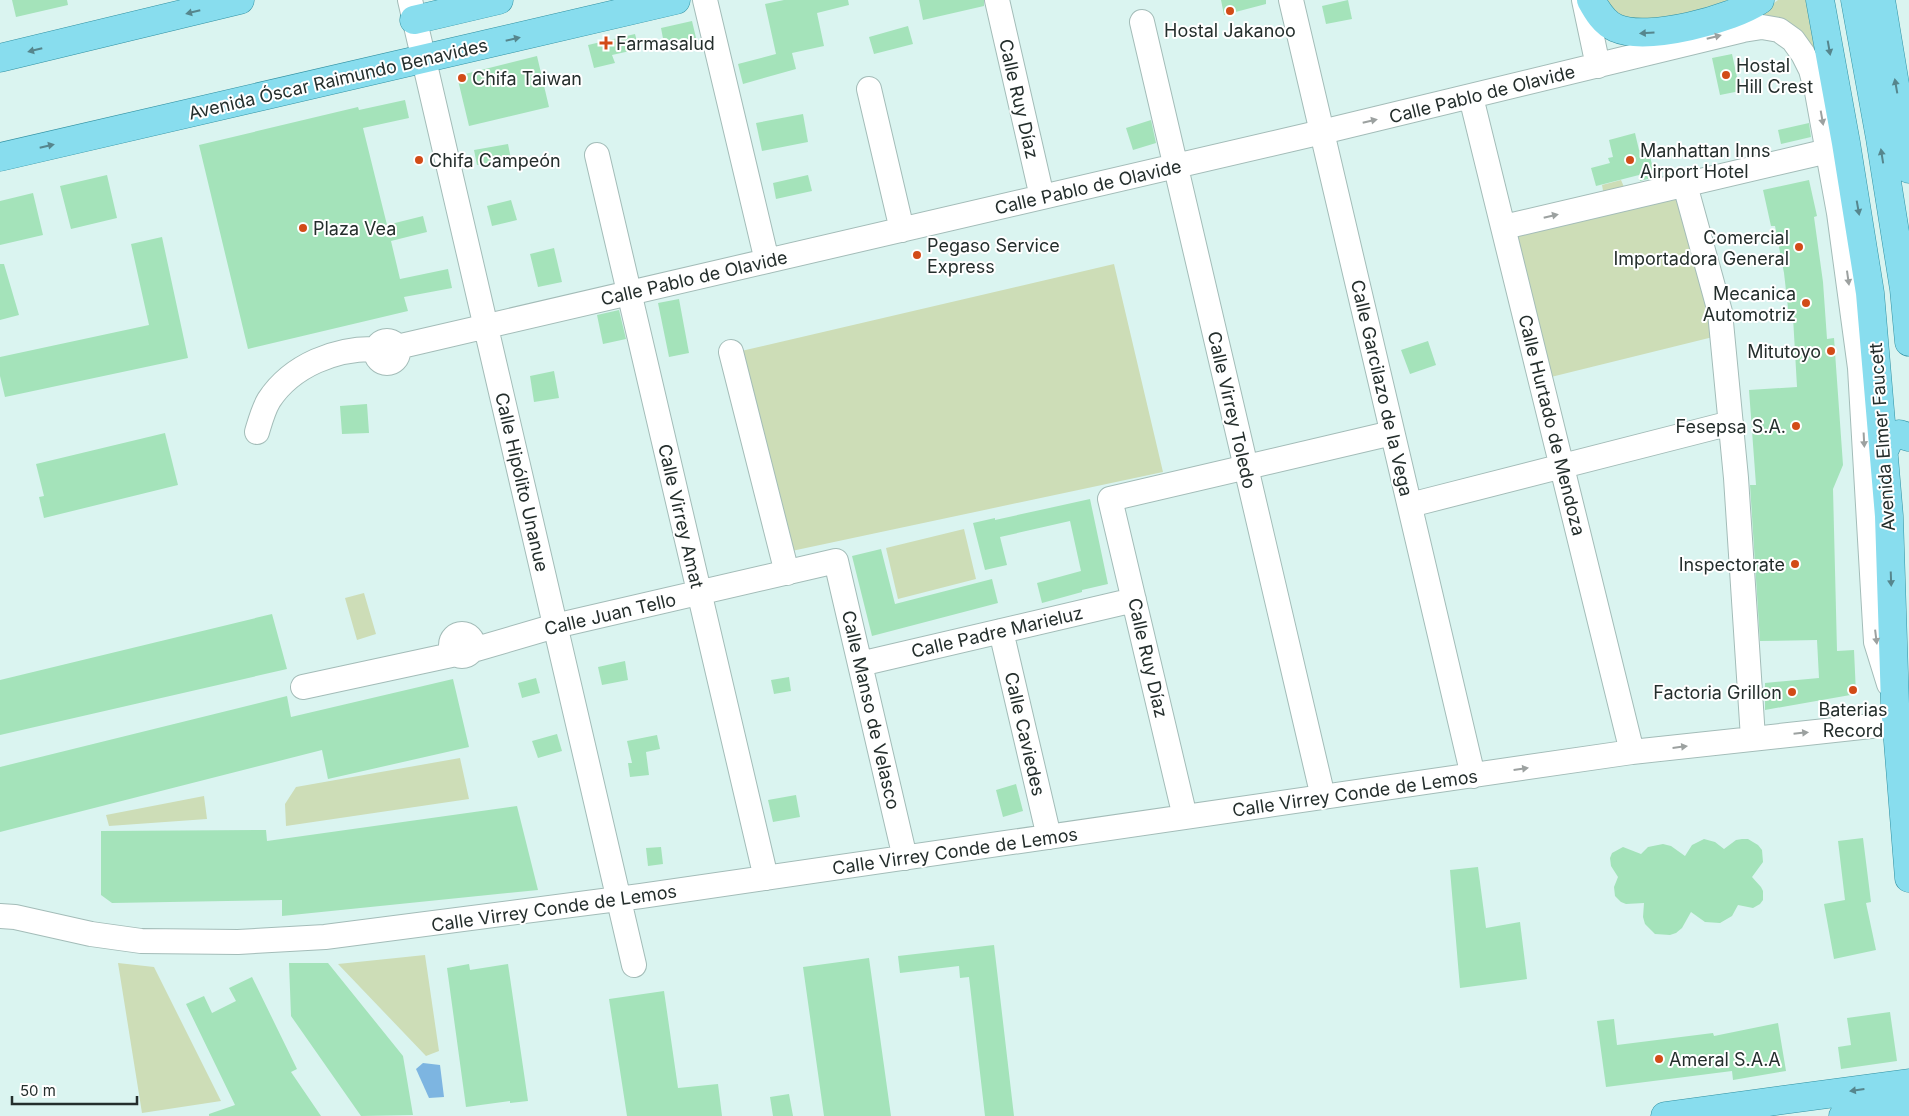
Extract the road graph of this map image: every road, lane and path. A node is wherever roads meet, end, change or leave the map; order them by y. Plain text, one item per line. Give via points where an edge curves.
1 (240, 0) edge
2 (499, 0) edge
3 (676, 0) edge
4 (705, 0) edge
5 (997, 0) edge
6 (1291, 0) edge
7 (1584, 0) edge
8 (1591, 0) edge
9 (1760, 0) edge
10 (1820, 0) edge
11 (1855, 0) edge
12 (1881, 0) edge
13 (412, 10) edge
14 (1142, 22) dead end
15 (0, 58) edge
16 (424, 60) junction
17 (1598, 66) junction
18 (869, 89) dead end
19 (1472, 97) junction
20 (1322, 132) junction
21 (1828, 151) junction
22 (597, 155) dead end
23 (0, 158) edge
24 (1175, 166) junction
25 (1909, 169) edge
26 (1685, 185) junction
27 (1042, 197) junction
28 (1504, 227) junction
29 (902, 230) junction
30 (1902, 239) edge
31 (767, 261) junction
32 (629, 293) junction
33 (486, 326) junction
34 (1909, 339) edge
35 (1874, 341) junction
36 (732, 352) dead end
37 (1731, 423) junction
38 (257, 432) dead end
39 (1392, 433) junction
40 (1909, 437) edge
41 (1884, 451) junction
42 (1562, 466) junction
43 (1245, 468) junction
44 (1410, 505) junction
45 (1889, 516) junction
46 (1909, 559) edge
47 (836, 561) joint
48 (786, 573) junction
49 (699, 593) junction
50 (1134, 600) junction
51 (555, 626) junction
52 (1001, 631) junction
53 (860, 664) junction
54 (304, 687) dead end
55 (1900, 717) edge
56 (1753, 738) junction
57 (1632, 752) junction
58 (1473, 776) junction
59 (1323, 797) junction
60 (1186, 817) junction
61 (1049, 837) junction
62 (905, 858) junction
63 (766, 878) junction
64 (1909, 878) edge
65 (619, 900) junction
66 (0, 916) edge
67 (634, 965) dead end
68 (1909, 1083) edge
69 (1909, 1106) edge
70 (1665, 1116) edge
71 (1843, 1116) edge

1 -> 15 main road
2 - 13 main road
16 -> 3 main road, Avenida Óscar Raimundo Benavides
4 - 31 street
5 - 27 street, Calle Ruy Díaz
6 - 20 street, Calle Garcilazo de la Vega
7 - 17 street
9 -> 8 main road via 1716,19 1651,33 1631,33 1614,28 1601,17
10 -> 35 main road, Avenida Elmer Faucett via 1864,245
30 -> 11 main road, Avenida Elmer Faucett
25 -> 12 main road
13 - 16 street, Calle Hipólito Unanue
14 - 24 street, Calle Virrey Toledo
23 -> 16 main road, Avenida Óscar Raimundo Benavides
16 - 33 street, Calle Hipólito Unanue
17 - 19 street, Calle Pablo de Olavide
17 -> 21 street, Calle Pablo de Olavide via 1742,30 1762,27 1779,30 1793,40 1811,70
18 - 29 street
20 -> 19 street, Calle Pablo de Olavide
19 - 28 street, Calle Hurtado de Mendoza
20 - 24 street, Calle Pablo de Olavide
20 - 39 street, Calle Garcilazo de la Vega
21 - 26 street
21 -> 55 street via 1860,368 1876,642
22 - 32 street, Calle Virrey Amat
24 - 27 street, Calle Pablo de Olavide
24 - 43 street, Calle Virrey Toledo
28 -> 26 street
26 - 37 street via 1720,312
27 - 29 street, Calle Pablo de Olavide
28 - 42 street, Calle Hurtado de Mendoza
29 - 31 street, Calle Pablo de Olavide
30 - 34 main road, Avenida Elmer Faucett
31 - 32 street, Calle Pablo de Olavide
32 - 33 street, Calle Pablo de Olavide
32 - 49 street, Calle Virrey Amat
33 - 38 street, Calle Pablo de Olavide via 386,348 355,349 320,359 278,389 268,402
33 - 51 street, Calle Hipólito Unanue
34 - 35 main road via 1898,323 1891,321 1882,325
35 - 41 main road, Avenida Elmer Faucett
36 - 48 street
37 - 42 street
37 - 56 street
39 - 43 street
39 - 44 street, Calle Garcilazo de la Vega
40 - 41 main road via 1899,434 1890,440
41 - 45 main road, Avenida Elmer Faucett
42 - 44 street
42 - 57 street, Calle Hurtado de Mendoza
43 - 50 street, Calle Ruy Díaz via 1110,499
43 - 59 street, Calle Virrey Toledo
44 - 58 street, Calle Garcilazo de la Vega
45 - 46 main road
45 -> 55 main road, Avenida Elmer Faucett
47 - 48 street, Calle Juan Tello
47 - 53 street, Calle Manso de Velasco
48 - 49 street, Calle Juan Tello
49 - 51 street, Calle Juan Tello
49 - 63 street, Calle Virrey Amat
50 - 52 street, Calle Padre Marieluz
50 - 60 street, Calle Ruy Díaz
51 - 54 street, Calle Juan Tello via 464,652
51 - 65 street, Calle Hipólito Unanue
52 - 53 street, Calle Padre Marieluz
52 - 61 street, Calle Caviedes
53 - 62 street, Calle Manso de Velasco
56 -> 55 street, Calle Virrey Conde de Lemos
55 - 64 main road, Avenida Elmer Faucett
57 -> 56 street, Calle Virrey Conde de Lemos
58 -> 57 street, Calle Virrey Conde de Lemos
58 - 59 street, Calle Virrey Conde de Lemos
59 - 60 street, Calle Virrey Conde de Lemos
60 - 61 street, Calle Virrey Conde de Lemos
61 - 62 street, Calle Virrey Conde de Lemos
62 - 63 street, Calle Virrey Conde de Lemos
63 - 65 street, Calle Virrey Conde de Lemos
65 - 66 street, Calle Virrey Conde de Lemos via 325,937 238,942 141,941
65 - 67 street, Calle Hipólito Unanue
68 -> 70 main road
69 - 71 main road

